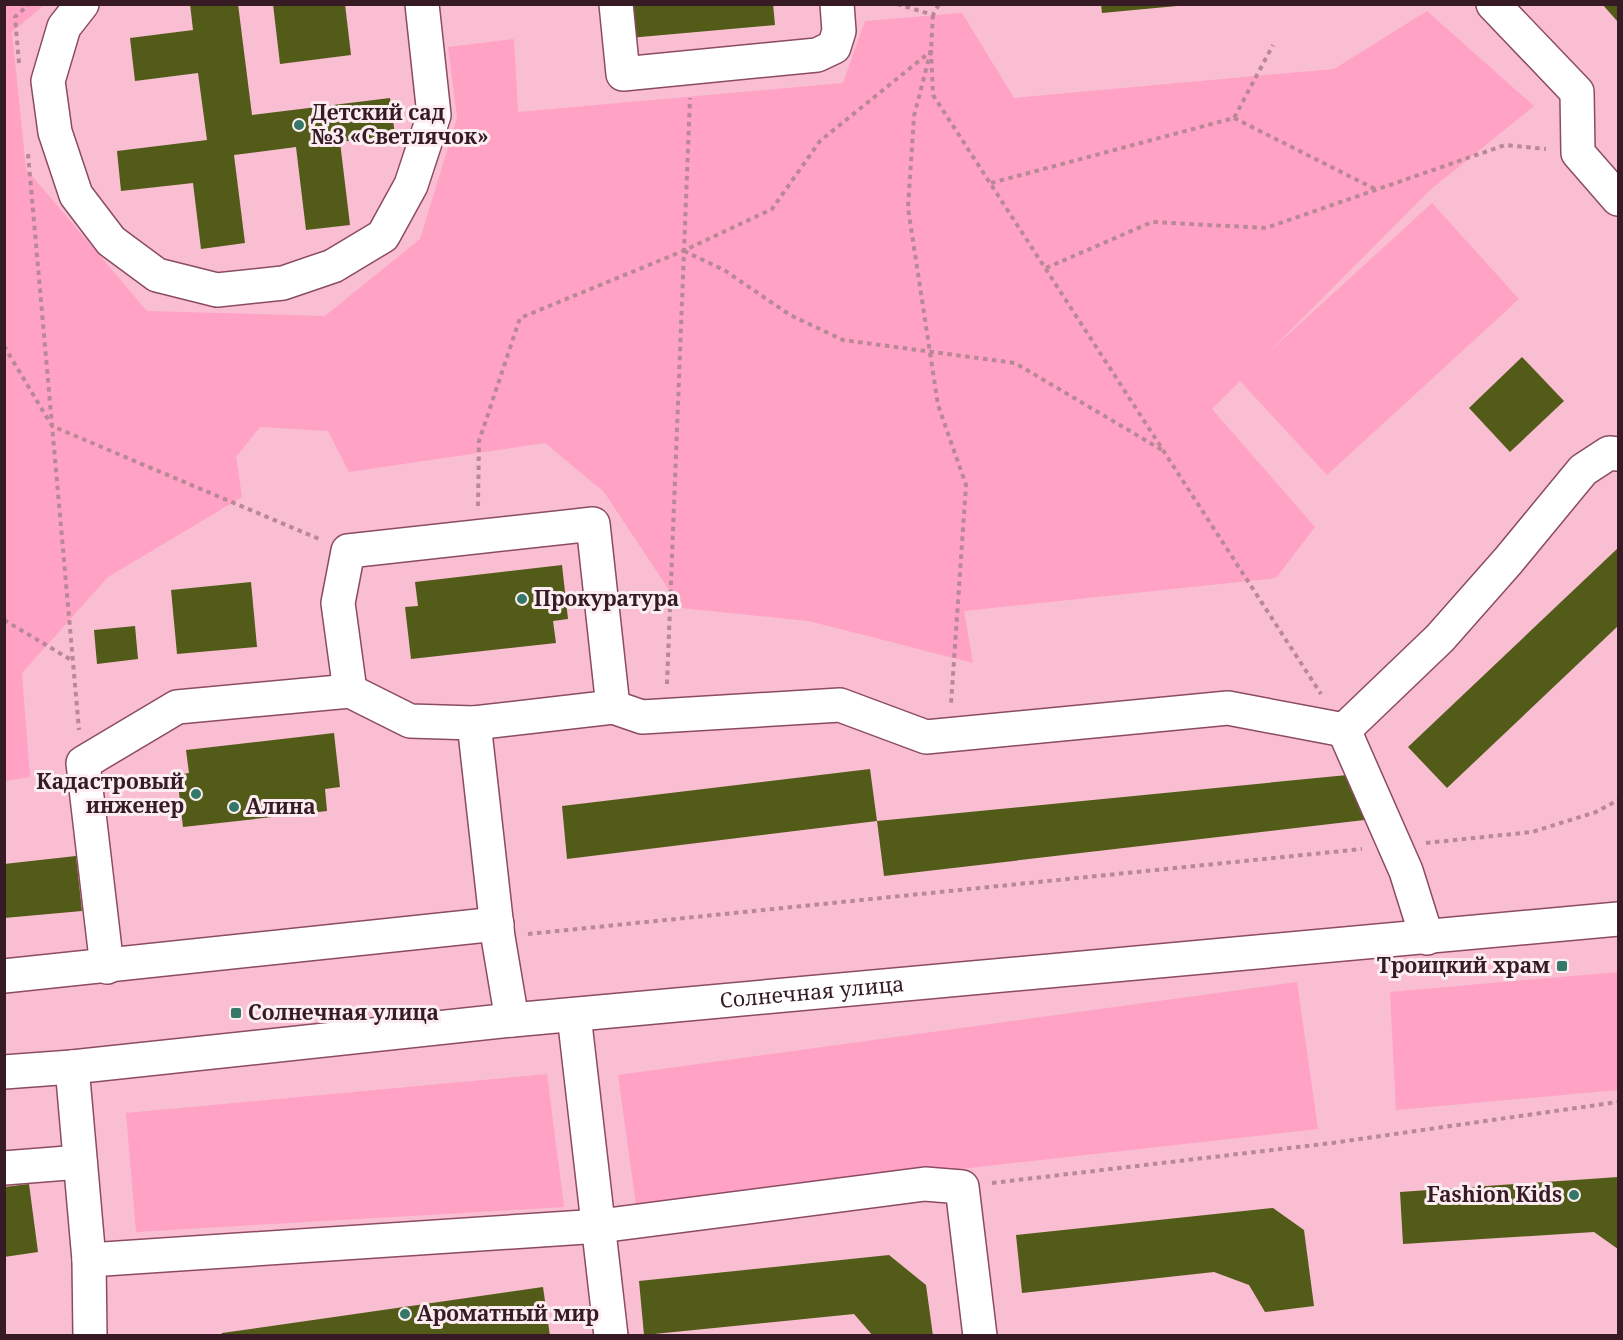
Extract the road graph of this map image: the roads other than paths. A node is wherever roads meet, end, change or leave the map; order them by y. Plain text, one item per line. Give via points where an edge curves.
1 (82, 4) edge
2 (422, 4) edge
3 (616, 4) edge
4 (837, 4) edge
5 (1493, 4) edge
6 (1618, 199) edge
7 (1618, 454) edge
8 (350, 691) junction
9 (613, 706) junction
10 (474, 723) junction
11 (1344, 730) junction
12 (1618, 919) edge
13 (498, 931) junction
14 (1427, 938) junction
15 (107, 967) junction
16 (4, 976) edge
17 (574, 1015) junction
18 (512, 1020) junction
19 (72, 1067) junction
20 (4, 1072) edge
21 (80, 1162) junction
22 (4, 1168) edge
23 (600, 1226) junction
24 (89, 1260) junction
25 (90, 1335) edge
26 (611, 1335) edge
27 (980, 1335) edge

1 - 2 main road via 64,27 48,81 55,132 76,195 111,241 157,275 217,290 283,283 333,266 383,236 411,185 434,115
3 - 4 main road via 623,74 817,55 834,48 839,31
5 - 6 main road via 1577,92 1578,153
7 - 11 main road via 1609,453 1583,470 1440,638
8 - 9 main road via 338,603 348,551 593,524
8 - 10 main road via 410,722
8 - 15 main road via 177,707 83,763
9 - 10 main road
9 - 11 main road via 642,717 840,705 926,737 1228,708
10 - 13 main road
11 - 14 main road via 1406,871
12 - 14 main road, Солнечная улица
13 - 15 main road
13 - 18 main road
14 - 17 main road, Солнечная улица
15 - 16 main road
17 - 18 main road, Солнечная улица
17 - 23 main road
18 - 19 main road, Солнечная улица
19 - 20 main road, Солнечная улица
19 - 21 main road
21 - 22 main road
21 - 24 main road
23 - 24 main road
23 - 26 main road
23 - 27 main road via 925,1184 962,1187
24 - 25 main road

